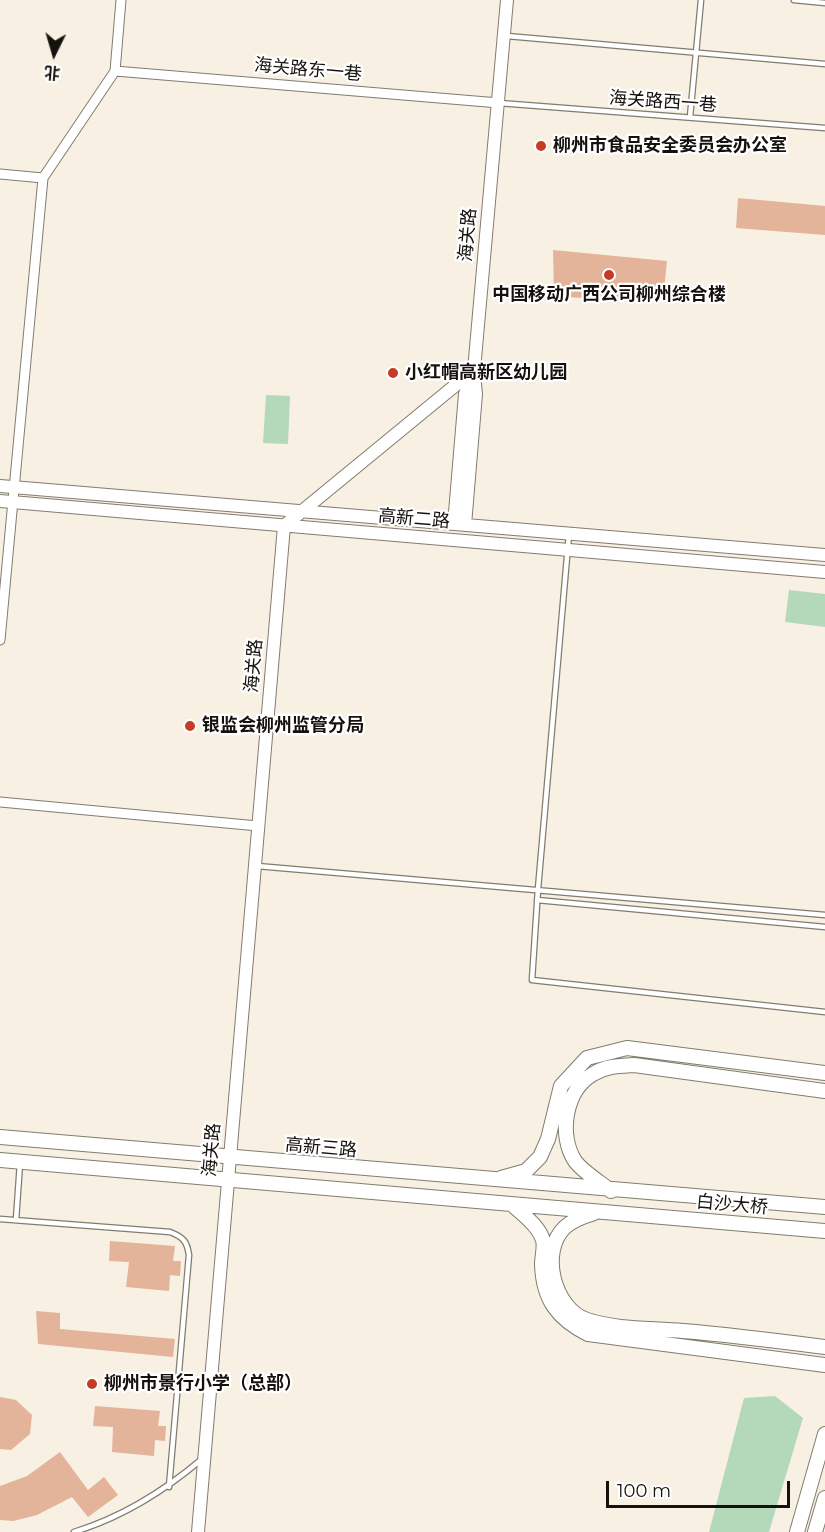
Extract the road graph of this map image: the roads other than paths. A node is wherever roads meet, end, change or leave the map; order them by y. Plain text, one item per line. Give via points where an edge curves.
1 (121, 0) edge
2 (507, 0) edge
3 (701, 0) edge
4 (794, 0) edge
5 (825, 3) edge
6 (504, 35) junction
7 (696, 52) junction
8 (825, 64) edge
9 (115, 71) junction
10 (499, 103) junction
11 (690, 117) junction
12 (825, 128) edge
13 (0, 174) edge
14 (43, 178) junction
15 (474, 370) junction
16 (0, 486) edge
17 (14, 487) junction
18 (6, 501) edge
19 (303, 512) junction
20 (460, 525) junction
21 (284, 526) junction
22 (569, 534) junction
23 (568, 550) junction
24 (825, 555) edge
25 (825, 572) edge
26 (0, 640) edge
27 (0, 802) edge
28 (258, 826) junction
29 (255, 866) junction
30 (538, 889) junction
31 (537, 900) junction
32 (825, 915) edge
33 (825, 927) edge
34 (825, 1012) edge
35 (825, 1073) edge
36 (825, 1091) edge
37 (0, 1137) edge
38 (229, 1158) junction
39 (0, 1160) edge
40 (21, 1161) junction
41 (227, 1180) junction
42 (492, 1180) junction
43 (611, 1191) junction
44 (639, 1193) joint
45 (513, 1205) junction
46 (825, 1208) edge
47 (595, 1212) junction
48 (0, 1219) edge
49 (16, 1220) junction
50 (825, 1231) edge
51 (825, 1347) edge
52 (825, 1365) edge
53 (825, 1434) edge
54 (204, 1457) junction
55 (169, 1487) junction
56 (825, 1498) edge
57 (74, 1532) edge
58 (198, 1532) edge
59 (797, 1532) edge
60 (815, 1532) edge

1 - 9 street
2 - 6 street, 海关路
3 - 7 lane
4 - 5 lane
6 - 7 lane
6 - 10 street, 海关路
7 - 8 lane
7 - 11 lane
9 - 10 street, 海关路东一巷
9 - 14 street
10 - 11 lane, 海关路西一巷
10 - 15 street, 海关路
11 - 12 lane, 海关路西一巷
13 - 14 street
14 - 17 street
15 - 19 street
15 - 20 street, 海关路 via 465,394
16 - 17 street, 高新二路
17 - 18 street
17 - 19 street, 高新二路
18 - 21 street, 高新二路
18 - 26 street
19 - 20 street, 高新二路
19 - 21 street
20 - 22 street, 高新二路
21 - 23 street, 高新二路
21 - 28 street, 海关路
22 - 23 lane
22 - 24 street, 高新二路
23 - 25 street, 高新二路
23 - 30 lane
27 - 28 street
28 - 29 street, 海关路
29 - 30 lane
29 - 38 street, 海关路
30 - 31 lane
30 - 32 lane
31 - 33 lane
31 - 34 lane via 532,980
35 - 42 main road via 627,1048 587,1058 561,1086 540,1157 526,1171
36 - 43 main road via 634,1065 613,1066 592,1074 575,1092 566,1128 567,1145 577,1163
37 - 38 main road, 高新三路
38 - 41 street, 海关路
38 - 42 main road, 高新三路
39 - 40 main road
40 - 41 main road
40 - 49 lane
41 - 45 main road
41 - 54 street, 海关路
42 - 43 main road, 高新三路
43 - 44 main road, 高新三路
44 - 46 main road, 白沙大桥
45 - 47 main road
45 - 52 main road via 534,1225 543,1241 547,1292 566,1323 588,1334
47 - 50 main road, 白沙大桥
47 - 51 main road via 566,1227 558,1238 552,1268 568,1307 585,1320
48 - 49 lane
49 - 55 lane via 170,1232 188,1243
53 - 59 main road
54 - 55 lane
54 - 58 street, 海关路
55 - 57 lane via 100,1524
56 - 60 main road

